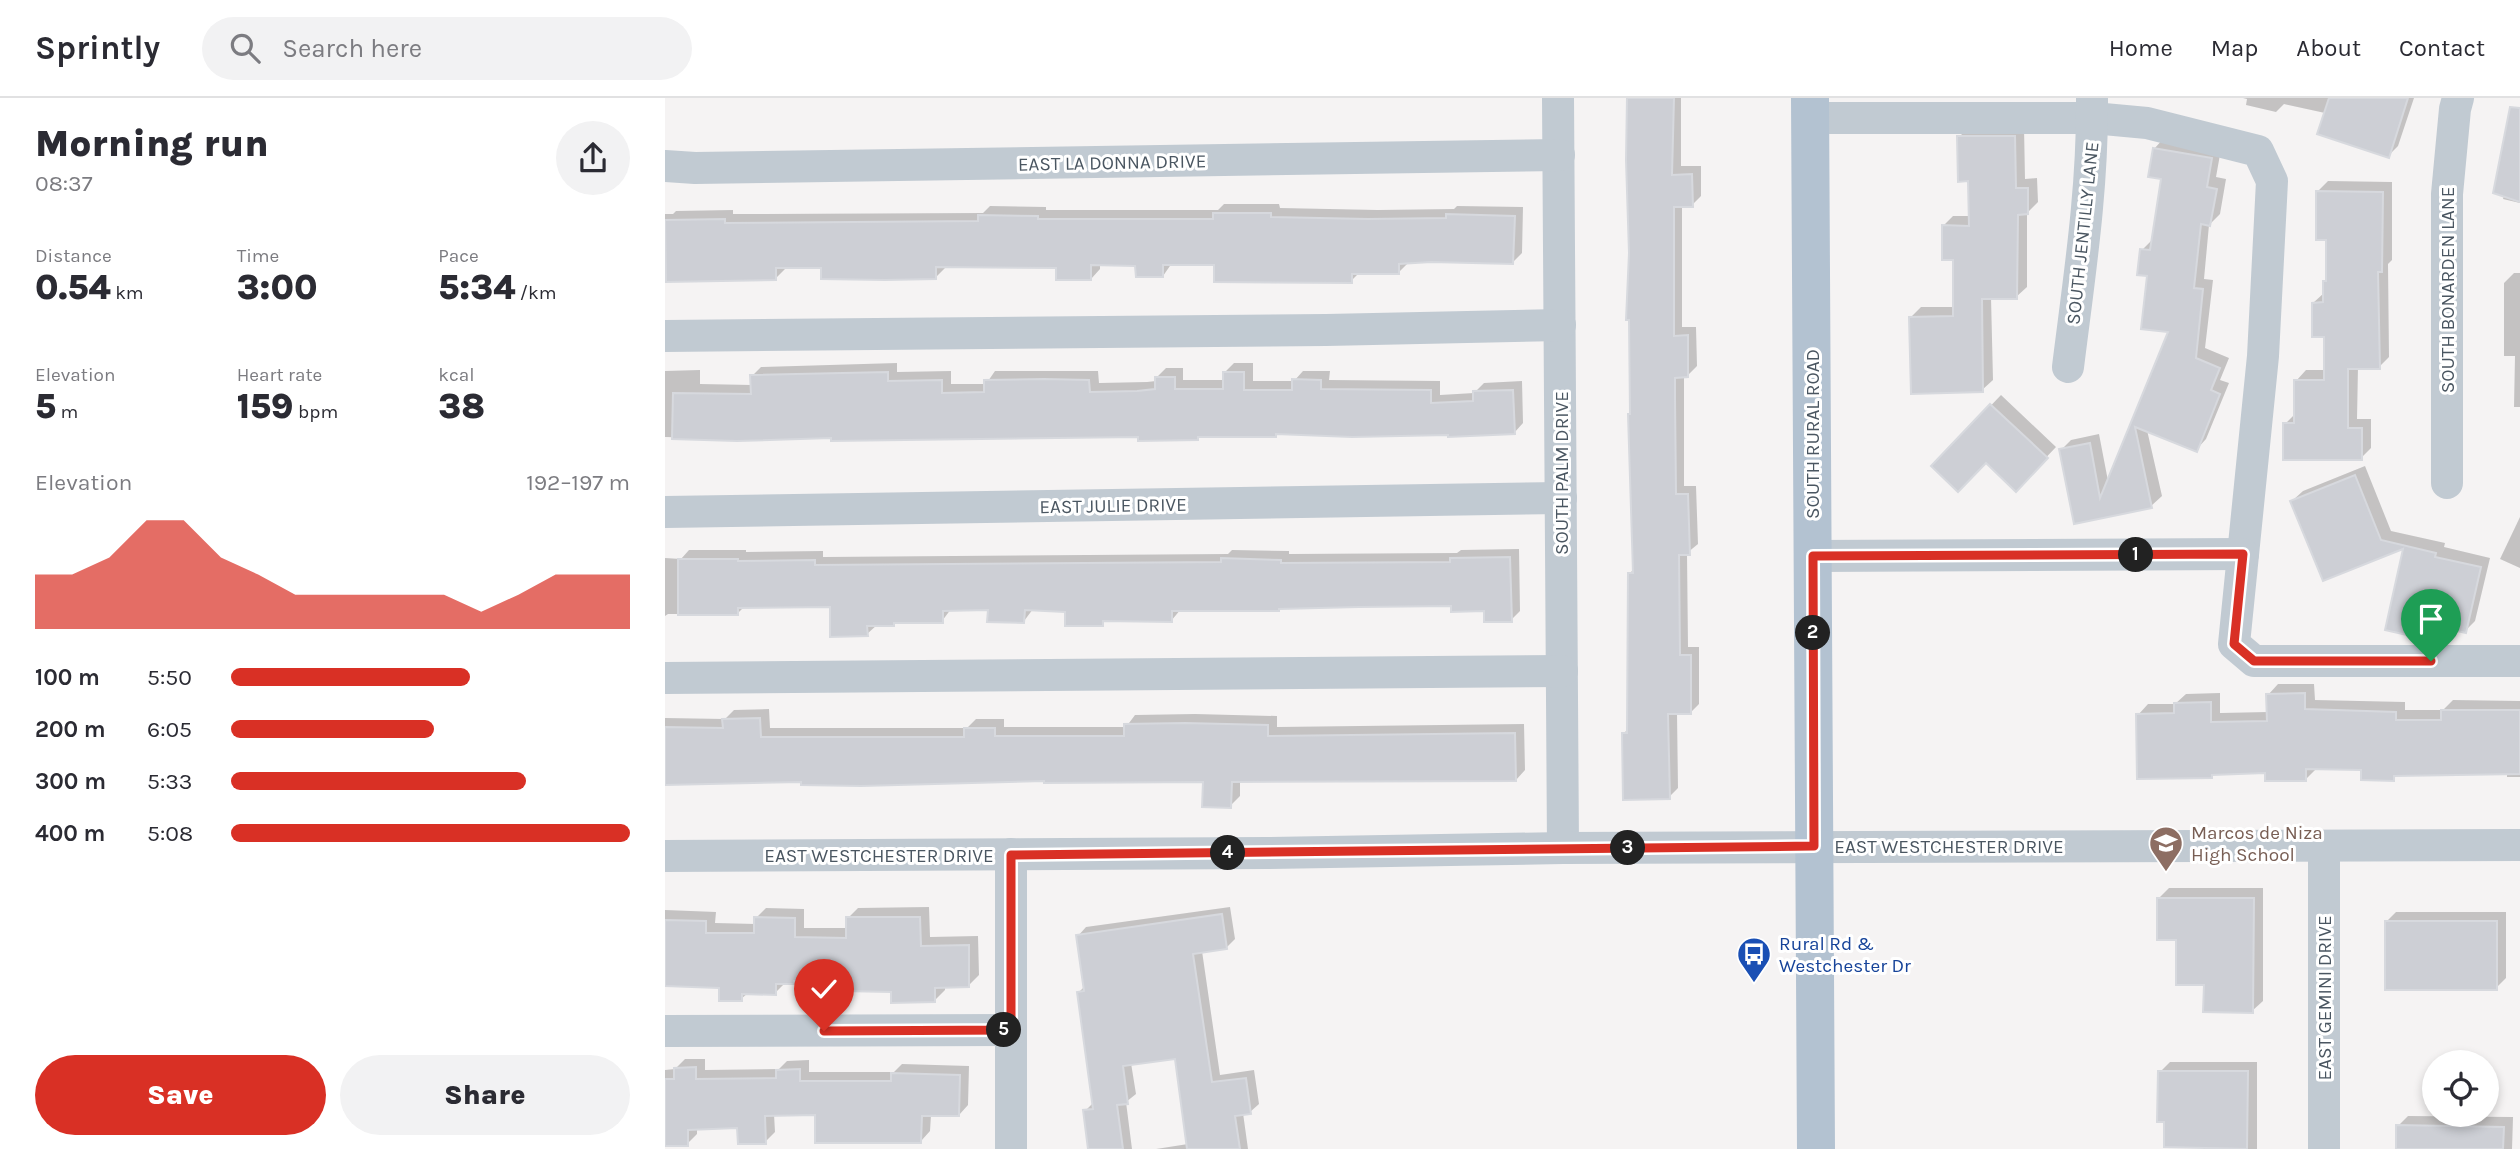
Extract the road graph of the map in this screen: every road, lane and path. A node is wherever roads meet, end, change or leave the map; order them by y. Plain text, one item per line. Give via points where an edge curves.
1 (1558, 98) edge
2 (2458, 98) edge
3 (1810, 108) edge
4 (2093, 108) edge
5 (1559, 155) junction
6 (665, 166) edge
7 (1560, 325) junction
8 (665, 336) edge
9 (2068, 367) dead end
10 (2447, 483) dead end
11 (1561, 498) junction
12 (665, 513) edge
13 (2243, 554) junction
14 (1813, 556) junction
15 (2520, 661) edge
16 (1562, 671) junction
17 (665, 678) edge
18 (2520, 845) edge
19 (1814, 846) junction
20 (2324, 847) junction
21 (1563, 848) junction
22 (1011, 855) junction
23 (665, 856) edge
24 (1011, 1030) junction
25 (665, 1031) edge
26 (1011, 1149) edge
27 (1816, 1149) edge
28 (2324, 1149) edge

1 - 5 street, SOUTH PALM DRIVE
2 - 10 street, SOUTH BONARDEN LANE via 2447,194
3 - 4 street
3 - 14 main road, SOUTH RURAL ROAD
4 - 9 street, SOUTH JENTILLY LANE via 2090,189
4 - 13 street via 2258,151 2272,181 2263,356
5 - 6 street, EAST LA DONNA DRIVE
5 - 7 street, SOUTH PALM DRIVE
7 - 8 street
7 - 11 street, SOUTH PALM DRIVE
11 - 12 street, EAST JULIE DRIVE
11 - 16 street, SOUTH PALM DRIVE
13 - 14 street
13 - 15 street via 2234,644 2254,661
14 - 19 main road, SOUTH RURAL ROAD
16 - 17 street
16 - 21 street, SOUTH PALM DRIVE
18 - 20 street, EAST WESTCHESTER DRIVE
19 - 20 street, EAST WESTCHESTER DRIVE
19 - 21 street, EAST WESTCHESTER DRIVE
19 - 27 main road, SOUTH RURAL ROAD
20 - 28 street, EAST GEMINI DRIVE
21 - 22 street, EAST WESTCHESTER DRIVE
22 - 23 street, EAST WESTCHESTER DRIVE
22 - 24 street
24 - 25 street
24 - 26 street

